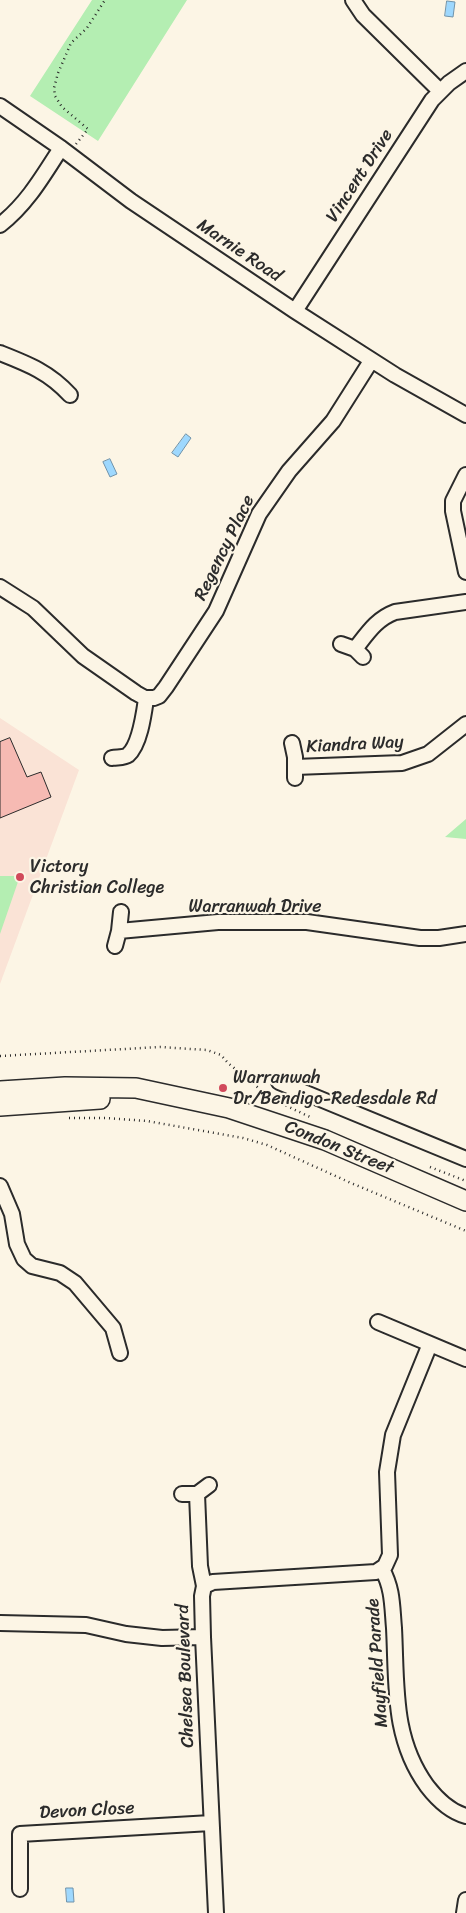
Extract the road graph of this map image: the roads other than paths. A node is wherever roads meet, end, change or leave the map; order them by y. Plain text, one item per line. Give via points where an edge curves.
1 (353, 0) edge
2 (466, 71) edge
3 (440, 92) junction
4 (0, 106) edge
5 (64, 151) junction
6 (0, 225) edge
7 (295, 311) junction
8 (0, 353) edge
9 (371, 361) junction
10 (70, 395) dead end
11 (466, 414) edge
12 (466, 475) edge
13 (466, 572) edge
14 (0, 587) edge
15 (466, 602) edge
16 (341, 644) dead end
17 (146, 698) junction
18 (466, 724) edge
19 (292, 743) dead end
20 (112, 758) dead end
21 (121, 912) dead end
22 (119, 931) junction
23 (466, 934) edge
24 (115, 946) dead end
25 (278, 1082) dead end
26 (0, 1091) edge
27 (209, 1104) junction
28 (0, 1106) edge
29 (466, 1159) edge
30 (0, 1186) edge
31 (466, 1201) edge
32 (378, 1322) dead end
33 (430, 1344) junction
34 (120, 1353) dead end
35 (466, 1359) edge
36 (209, 1485) dead end
37 (182, 1494) dead end
38 (197, 1494) junction
39 (382, 1569) junction
40 (204, 1586) junction
41 (0, 1623) edge
42 (203, 1637) junction
43 (466, 1816) edge
44 (211, 1823) junction
45 (20, 1889) dead end
46 (466, 1900) edge
47 (216, 1913) edge
48 (464, 1913) edge

1 - 3 street via 363,15
2 - 3 street, Vincent Drive
3 - 7 street, Vincent Drive
4 - 5 street, Marnie Road
5 - 6 street via 29,198
5 - 7 street, Marnie Road via 131,201
7 - 9 street, Marnie Road
8 - 10 street via 40,370
9 - 11 street, Marnie Road
9 - 17 street, Regency Place via 333,421 289,471 259,514 216,611 172,679 159,696
12 - 13 street via 453,501 453,511
14 - 17 street via 33,608 92,663
15 - 16 street via 386,615 372,628 359,653
17 - 20 street via 143,721 134,746 127,756
18 - 19 street, Kiandra Way via 428,754 402,763 295,773
21 - 22 street
22 - 23 street, Warranwah Drive via 218,922 307,922 420,938
22 - 24 street
25 - 29 street
26 - 27 main road, Condon Street via 65,1087 136,1088
27 - 28 main road, Condon Street via 119,1099
27 - 31 main road, Condon Street via 325,1140
30 - 34 street via 12,1214 17,1244 24,1259 38,1268 65,1275 78,1286 113,1328
32 - 33 street
33 - 35 street
33 - 39 street via 393,1435 387,1472 390,1555
36 - 38 street
37 - 38 street
38 - 40 street
39 - 40 street, Chelsea Boulevard via 376,1572 213,1582
39 - 43 street, Mayfield Parade via 392,1591 400,1724 406,1746 430,1790 451,1809
40 - 42 street, Chelsea Boulevard
41 - 42 street via 86,1625 162,1638
42 - 44 street, Chelsea Boulevard
44 - 45 street, Devon Close via 20,1834
44 - 47 street, Chelsea Boulevard
46 - 48 street

